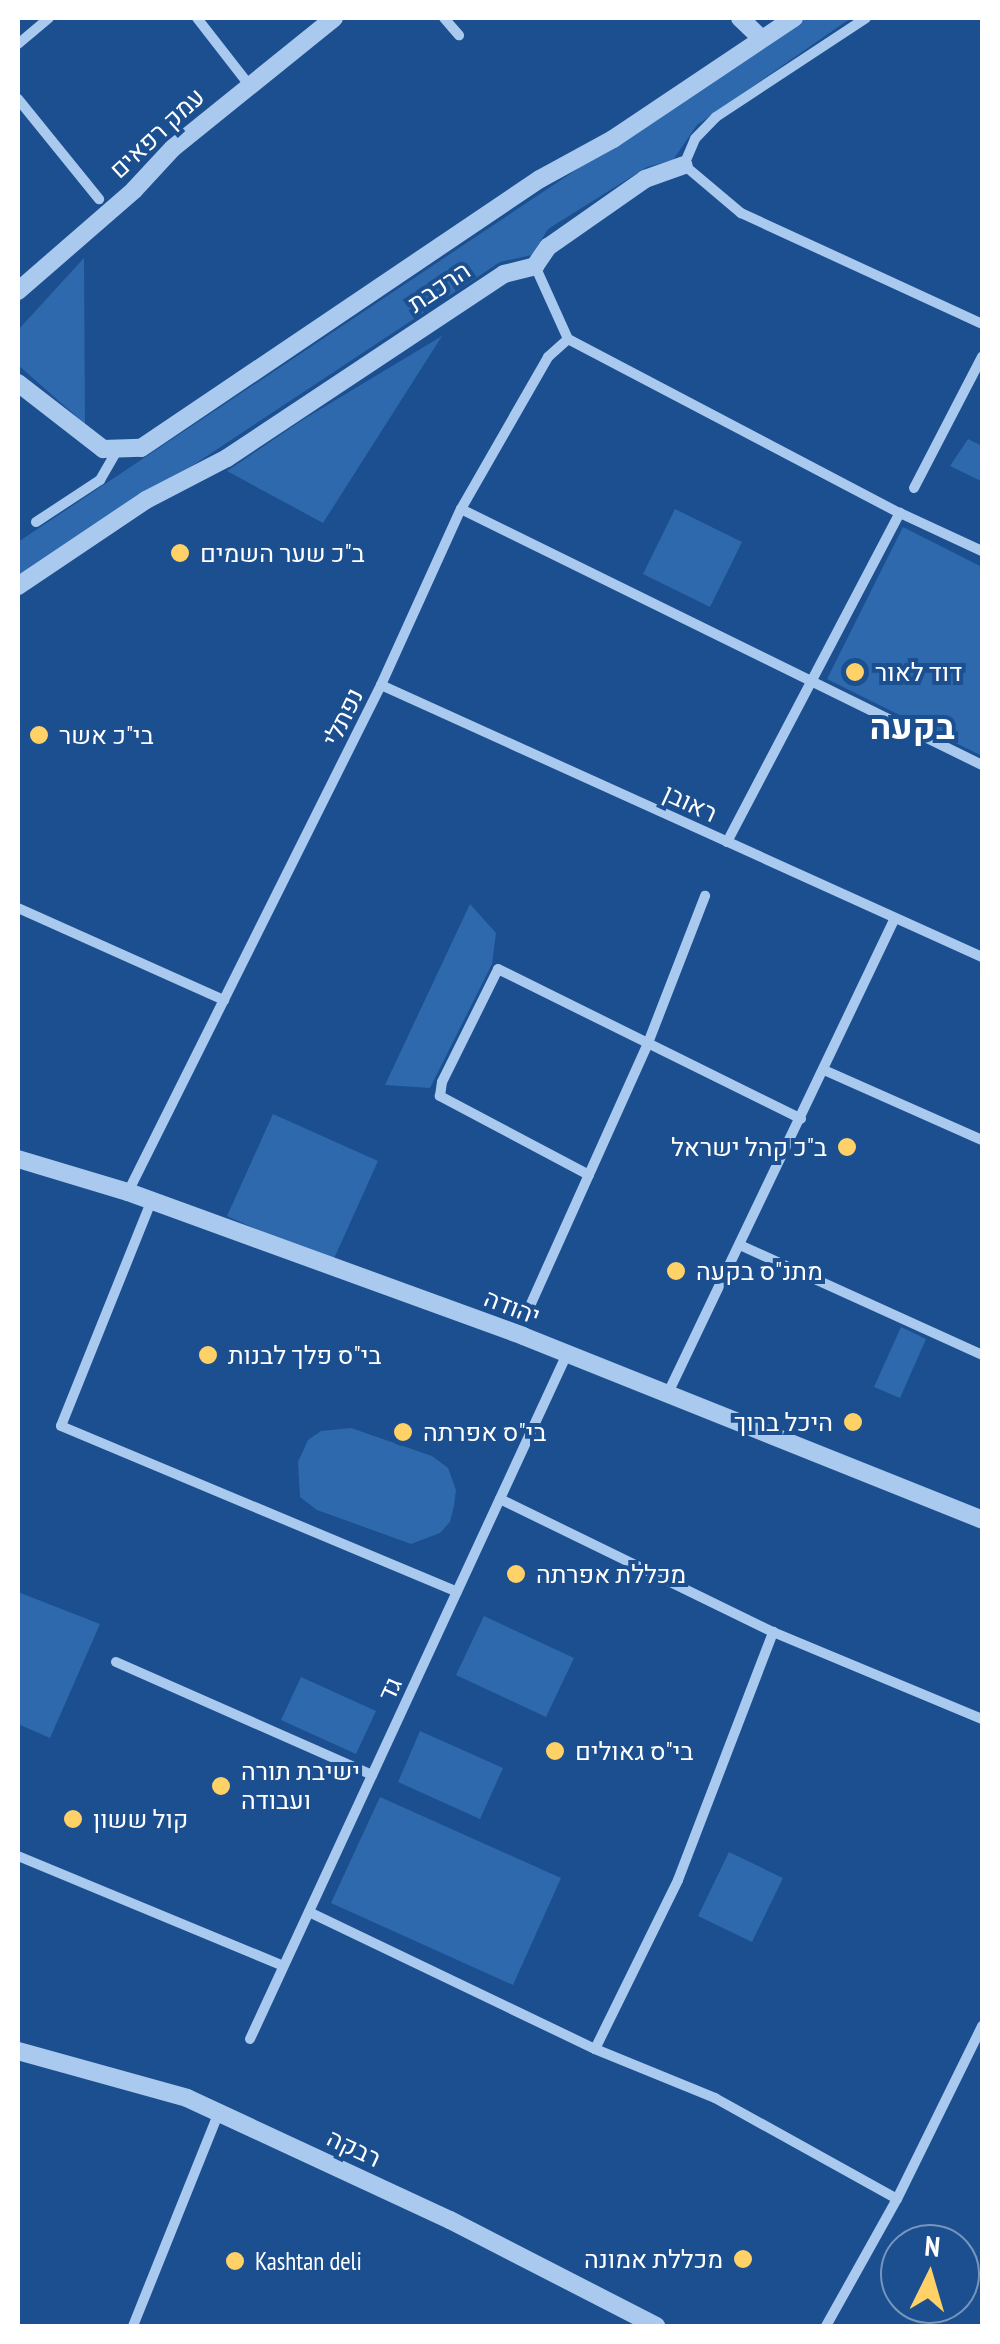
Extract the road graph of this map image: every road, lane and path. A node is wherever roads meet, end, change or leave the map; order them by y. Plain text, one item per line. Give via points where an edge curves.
1 (49, 18) edge
2 (198, 18) edge
3 (334, 18) edge
4 (444, 18) edge
5 (740, 18) edge
6 (794, 18) edge
7 (866, 18) edge
8 (459, 35) dead end
9 (761, 38) junction
10 (18, 44) edge
11 (250, 86) junction
12 (18, 99) edge
13 (684, 165) junction
14 (98, 198) dead end
15 (535, 266) junction
16 (18, 291) edge
17 (982, 324) edge
18 (568, 340) junction
19 (982, 358) edge
20 (18, 382) edge
21 (116, 452) junction
22 (914, 488) dead end
23 (461, 509) junction
24 (900, 514) junction
25 (36, 522) dead end
26 (982, 551) edge
27 (18, 586) edge
28 (812, 682) junction
29 (381, 685) junction
30 (982, 765) edge
31 (727, 842) junction
32 (706, 896) dead end
33 (18, 908) edge
34 (894, 920) junction
35 (982, 956) edge
36 (224, 1000) junction
37 (648, 1043) junction
38 (824, 1070) junction
39 (801, 1119) junction
40 (982, 1140) edge
41 (18, 1159) edge
42 (589, 1175) junction
43 (128, 1192) junction
44 (151, 1202) junction
45 (742, 1246) junction
46 (525, 1317) dead end
47 (982, 1355) edge
48 (566, 1356) junction
49 (668, 1394) junction
50 (500, 1499) junction
51 (982, 1520) edge
52 (456, 1592) junction
53 (772, 1632) junction
54 (116, 1662) dead end
55 (982, 1719) edge
56 (372, 1775) junction
57 (18, 1856) edge
58 (308, 1912) junction
59 (284, 1966) junction
60 (982, 2026) edge
61 (250, 2038) dead end
62 (595, 2049) junction
63 (18, 2051) edge
64 (220, 2112) junction
65 (898, 2199) junction
66 (133, 2326) edge
67 (656, 2326) edge
68 (826, 2326) edge

1 - 10 street
2 - 11 street
3 - 11 street, עמק רפאים
4 - 8 street
5 - 9 street
6 - 9 street, הרכבת
7 - 13 street via 716,117 695,138
9 - 21 street, הרכבת via 140,448
11 - 16 street, עמק רפאים
12 - 14 street
13 - 15 street, הרכבת via 645,179 548,247
13 - 17 street via 741,213
15 - 18 street
15 - 27 street, הרכבת via 504,274 246,446 146,500
18 - 23 street, נפתלי via 548,357
18 - 24 street
19 - 22 street
20 - 21 street via 91,442
21 - 25 street, הרכבת via 100,480
23 - 28 street
23 - 29 street, נפתלי
24 - 26 street
24 - 28 street
28 - 30 street
28 - 31 street
29 - 31 street, ראובן
29 - 36 street, נפתלי
31 - 34 street, ראובן
32 - 37 street
33 - 36 street
34 - 35 street, ראובן
34 - 38 street
36 - 43 street, נפתלי
37 - 39 street
37 - 42 street
37 - 42 street via 498,969 442,1082 440,1096
38 - 39 street
38 - 40 street
39 - 45 street
41 - 43 street, יהודה
42 - 46 street
43 - 44 street, יהודה
44 - 48 street, יהודה
44 - 52 street via 62,1426
45 - 47 street
45 - 49 street
48 - 49 street, יהודה
48 - 50 street, גד
49 - 51 street, יהודה
50 - 52 street, גד
50 - 53 street
52 - 56 street, גד
53 - 55 street
53 - 62 street via 678,1880
54 - 56 street
56 - 58 street, גד
57 - 59 street
58 - 59 street, גד
58 - 62 street
59 - 61 street, גד
60 - 65 street
62 - 65 street via 715,2098
63 - 64 street, רבקה
64 - 66 street
64 - 67 street, רבקה
65 - 68 street

